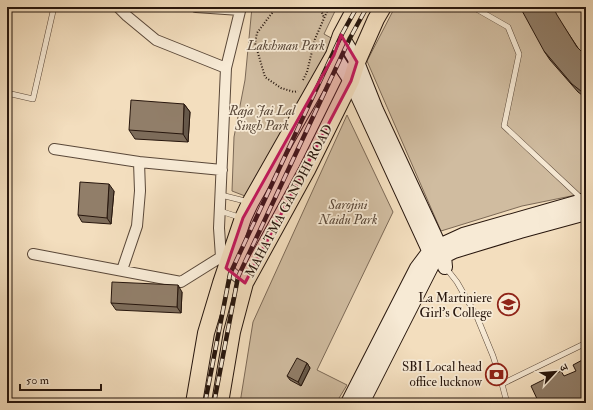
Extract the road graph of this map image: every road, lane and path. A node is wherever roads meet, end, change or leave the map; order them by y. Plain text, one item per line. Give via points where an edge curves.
1 (54, 7) edge
2 (119, 7) edge
3 (196, 7) edge
4 (274, 7) edge
5 (320, 7) edge
6 (329, 7) edge
7 (356, 7) edge
8 (383, 7) edge
9 (473, 7) edge
10 (240, 8) edge
11 (324, 18) junction
12 (341, 35) junction
13 (334, 55) junction
14 (357, 62) junction
15 (226, 68) junction
16 (351, 81) junction
17 (7, 93) edge
18 (54, 150) dead end
19 (139, 162) junction
20 (222, 170) junction
21 (221, 195) junction
22 (250, 203) junction
23 (585, 205) edge
24 (220, 210) junction
25 (243, 218) junction
26 (33, 254) dead end
27 (438, 256) junction
28 (224, 263) junction
29 (122, 270) junction
30 (245, 283) junction
31 (586, 343) edge
32 (502, 384) junction
33 (194, 403) edge
34 (220, 403) edge
35 (348, 403) edge
36 (362, 403) edge
37 (507, 403) edge

1 - 17 lane via 33,99
2 - 15 street via 156,40
3 - 10 street
4 - 11 path via 257,33 255,42 265,77 281,88 294,92 298,91 307,72 315,39
5 - 11 path
6 - 11 path
7 - 12 main road, MAHATMA GANDHI ROAD
8 - 14 main road, MAHATMA GANDHI ROAD
9 - 23 lane via 508,27 519,54 504,126
10 - 15 street
12 - 13 main road, MAHATMA GANDHI ROAD
12 - 14 street
13 - 16 street
13 - 22 main road, MAHATMA GANDHI ROAD
14 - 16 main road, MAHATMA GANDHI ROAD
14 - 27 street
15 - 20 street
16 - 27 street
16 - 30 main road, MAHATMA GANDHI ROAD via 307,170
18 - 19 street
19 - 20 street
19 - 29 street via 137,226
20 - 21 street
21 - 22 lane
21 - 24 street
22 - 25 main road, MAHATMA GANDHI ROAD
23 - 27 street via 551,222
24 - 25 lane
24 - 28 street via 219,228
25 - 28 main road, MAHATMA GANDHI ROAD
26 - 29 street
27 - 32 lane via 457,282 477,318
27 - 35 street via 417,268
27 - 36 street
28 - 29 street via 181,282
28 - 30 street
28 - 33 main road, MAHATMA GANDHI ROAD via 206,334
30 - 34 main road, MAHATMA GANDHI ROAD via 232,332
31 - 32 lane
32 - 37 lane

